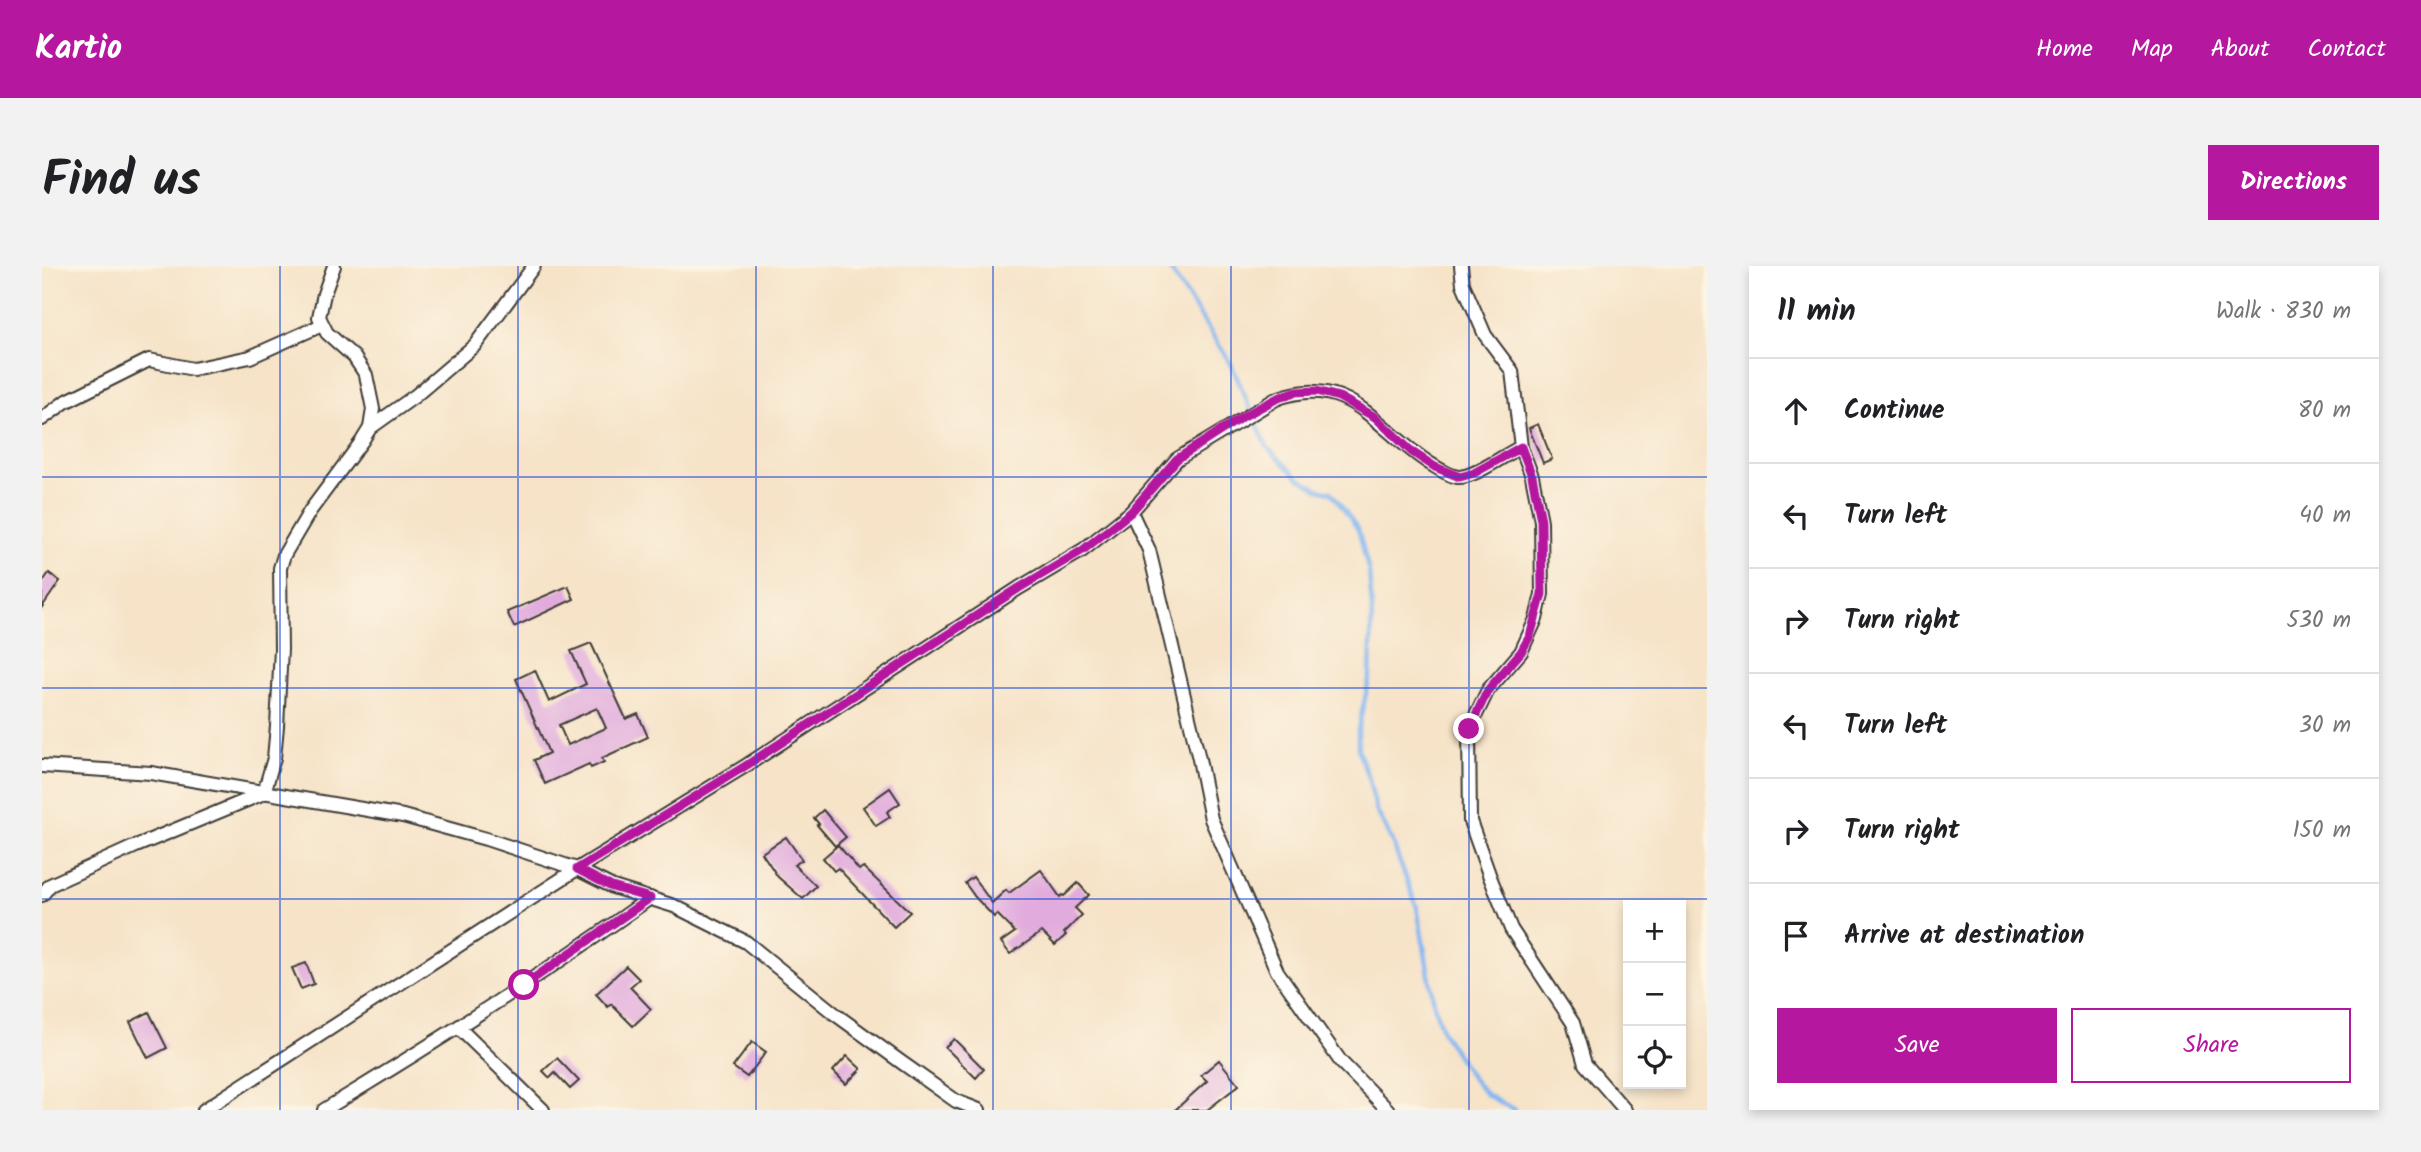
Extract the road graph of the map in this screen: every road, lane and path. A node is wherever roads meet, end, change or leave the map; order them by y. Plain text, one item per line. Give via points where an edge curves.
1 (334, 266) edge
2 (534, 266) edge
3 (1461, 266) edge
4 (323, 325) junction
5 (42, 419) edge
6 (370, 428) junction
7 (1521, 447) junction
8 (1131, 512) junction
9 (42, 766) edge
10 (264, 793) junction
11 (577, 869) junction
12 (42, 895) edge
13 (650, 898) junction
14 (459, 1028) junction
15 (204, 1110) edge
16 (324, 1110) edge
17 (544, 1110) edge
18 (979, 1110) edge
19 (1388, 1110) edge
20 (1625, 1110) edge

1 - 4 street via 319,317
2 - 6 street via 475,345
3 - 7 street via 1485,335 1512,372
4 - 5 street via 250,357 193,369 149,360 65,402
4 - 6 street via 366,375 373,409
6 - 10 street via 310,511 280,568 277,726
7 - 8 street via 1460,477 1412,452 1359,406 1317,391 1294,392 1252,412 1177,459
7 - 20 street via 1541,520 1542,594 1530,636 1488,690 1469,729 1470,821 1511,929 1573,1023 1585,1064
8 - 11 street via 1083,550
8 - 19 street via 1149,550 1210,819 1276,971 1341,1062
9 - 10 street via 151,772
10 - 11 street via 403,816
10 - 12 street via 50,885
11 - 13 street via 612,887
11 - 15 street
13 - 14 street
13 - 18 street via 746,942 890,1054 956,1101
14 - 16 street
14 - 17 street

